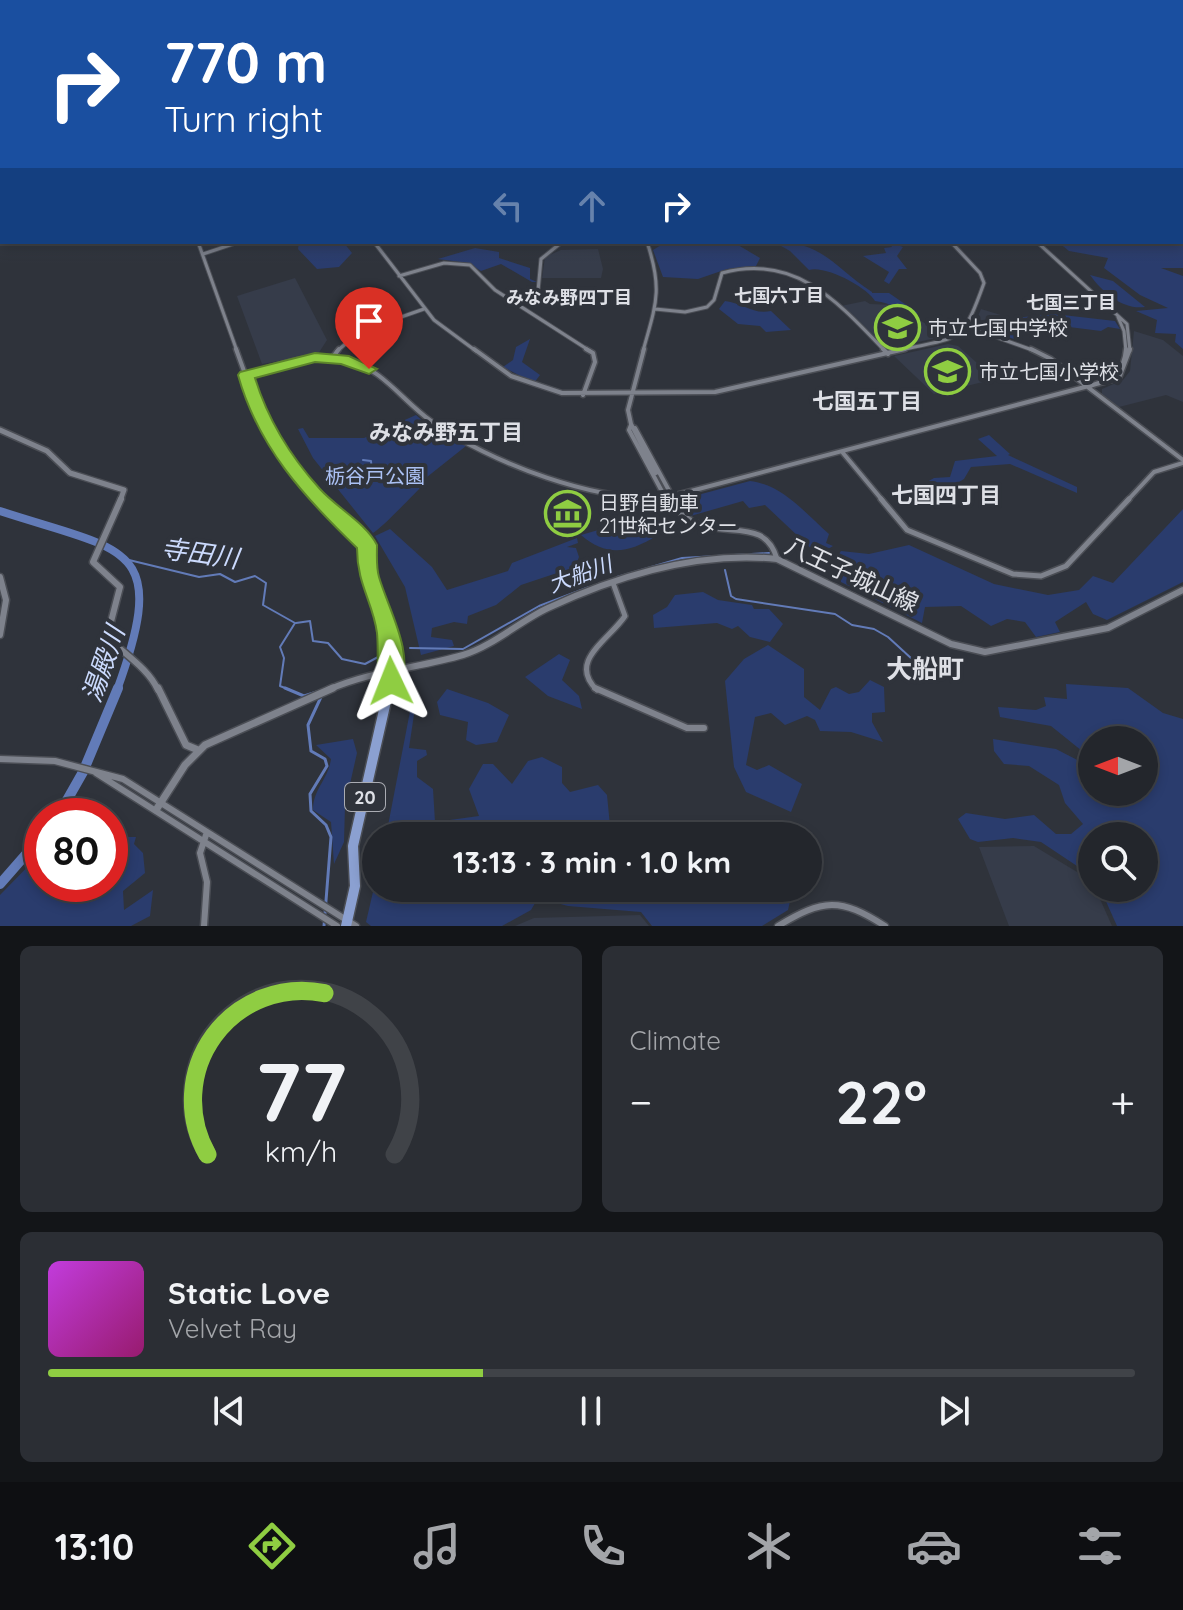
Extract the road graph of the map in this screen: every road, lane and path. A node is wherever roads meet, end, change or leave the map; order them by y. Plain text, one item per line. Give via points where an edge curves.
1 (199, 244) edge
2 (230, 244) edge
3 (377, 244) edge
4 (560, 244) edge
5 (648, 244) edge
6 (953, 244) edge
7 (1038, 244) edge
8 (203, 254) junction
9 (399, 276) junction
10 (518, 304) junction
11 (424, 309) junction
12 (655, 309) junction
13 (968, 327) junction
14 (888, 354) junction
15 (332, 358) junction
16 (246, 375) junction
17 (1089, 388) junction
18 (583, 395) junction
19 (631, 395) junction
20 (631, 424) junction
21 (0, 430) edge
22 (842, 452) junction
23 (1183, 462) edge
24 (656, 473) tunnel mouth
25 (672, 496) junction
26 (665, 497) junction
27 (675, 507) tunnel mouth
28 (777, 559) junction
29 (0, 577) edge
30 (613, 583) junction
31 (1183, 590) edge
32 (0, 635) edge
33 (392, 668) junction
34 (704, 728) dead end
35 (198, 750) junction
36 (0, 759) edge
37 (159, 806) junction
38 (205, 836) junction
39 (347, 925) edge
40 (204, 926) edge
41 (778, 926) edge
42 (885, 926) edge

1 - 8 street
2 - 8 street
3 - 9 street
4 - 10 street via 541,259 538,291
5 - 12 street via 659,283
6 - 13 street via 983,280
7 - 17 street via 1117,312 1130,331 1125,371 1114,381
8 - 16 street
9 - 10 street via 444,263 467,264
9 - 11 street
10 - 18 street via 593,353 595,362
11 - 15 street via 355,332
11 - 18 street via 511,376 546,390
12 - 14 street via 704,308 714,301 722,273 762,268 819,288
12 - 19 street
13 - 14 street via 950,340
13 - 17 street via 1034,349
14 - 19 street via 722,391
15 - 16 street via 295,360
15 - 26 street via 367,367 428,419 473,444 598,493
16 - 33 street via 272,439 313,494 367,545 368,575 385,619
17 - 22 street
17 - 23 street
18 - 19 street
19 - 20 street
20 - 24 street
20 - 25 street
20 - 26 street via 629,430
21 - 35 main road via 47,451 70,473 124,490 94,565 120,587 107,637 151,674 186,745
22 - 23 street via 905,529 992,567 1027,576 1062,569 1154,472
22 - 25 street
25 - 26 street
27 - 28 street via 695,529 759,533 772,543
28 - 30 main road, 八王子城山線 via 755,555 676,563
28 - 31 main road, 八王子城山線 via 951,644 985,652 1108,628
29 - 32 main road via 6,605
30 - 33 main road, 八王子城山線 via 543,610 466,654
30 - 34 street via 625,616 592,649 588,683 682,726
33 - 35 main road, 八王子城山線 via 362,676
33 - 39 highway, 20 via 354,841 355,880
35 - 37 main road
36 - 37 street via 50,760 91,769
37 - 38 street
38 - 39 street via 320,902
38 - 39 street via 319,915
38 - 40 street via 200,855 207,891
41 - 42 street via 829,901 859,909

